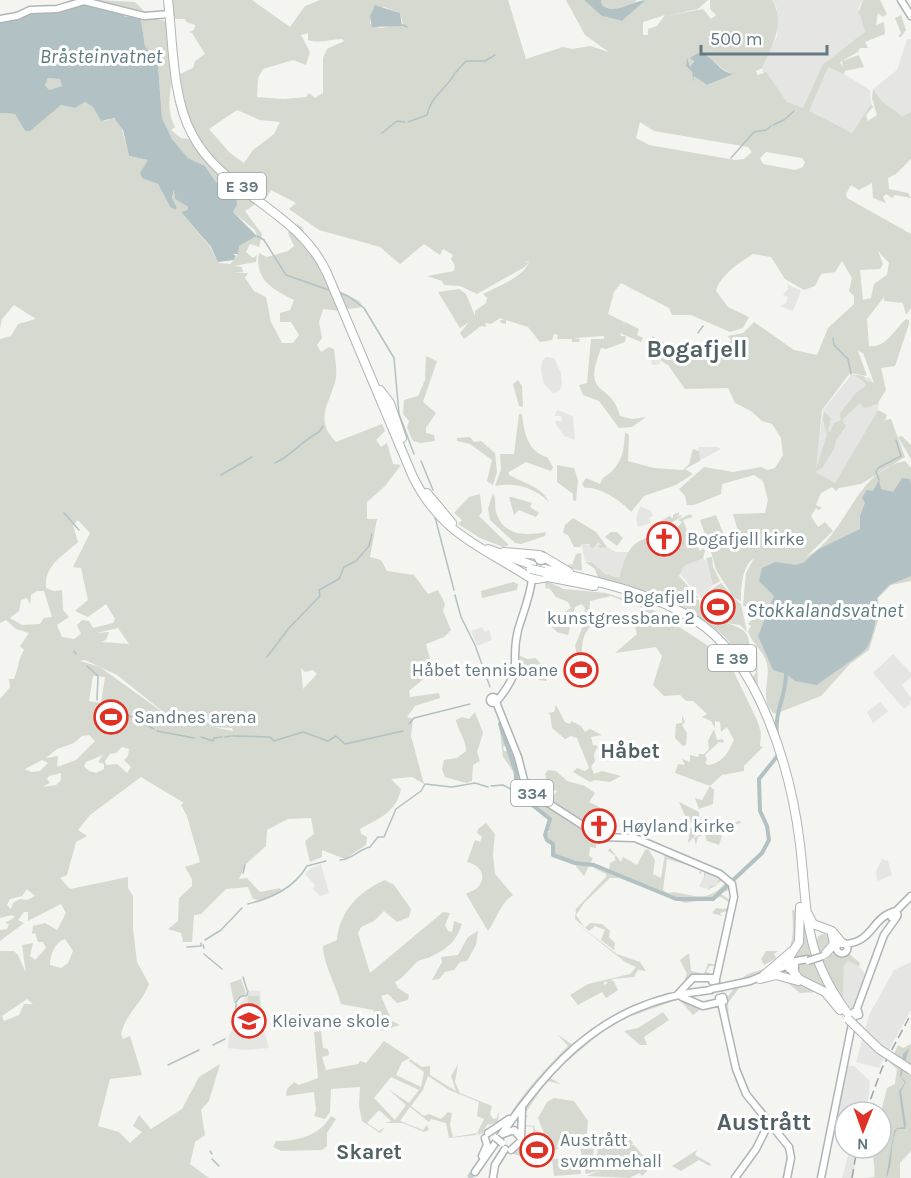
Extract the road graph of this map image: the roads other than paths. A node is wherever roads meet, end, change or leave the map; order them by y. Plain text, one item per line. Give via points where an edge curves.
1 (167, 0) edge
2 (901, 0) edge
3 (166, 14) junction
4 (911, 16) edge
5 (0, 19) edge
6 (373, 381) junction
7 (470, 538) junction
8 (537, 571) junction
9 (653, 603) junction
10 (801, 892) junction
11 (911, 897) edge
12 (892, 916) junction
13 (831, 933) junction
14 (809, 940) junction
15 (841, 947) junction
16 (794, 949) junction
17 (823, 956) junction
18 (791, 966) junction
19 (760, 978) junction
20 (806, 983) junction
21 (712, 984) junction
22 (721, 999) junction
23 (663, 1000) junction
24 (854, 1016) junction
25 (911, 1068) edge
26 (532, 1091) junction
27 (523, 1103) junction
28 (770, 1123) junction
29 (498, 1142) junction
30 (492, 1178) edge
31 (735, 1178) edge
32 (787, 1178) edge
33 (821, 1178) edge

1 - 3 highway, E 39
2 - 4 main road
3 - 5 main road via 144,16 84,1
3 - 6 highway, E 39 via 184,115 200,148 218,168 299,232 319,258
6 - 7 highway, E 39 via 390,403 424,489 447,518
6 - 8 highway, E 39 via 421,492 445,523 483,551
7 - 8 highway, E 39
7 - 8 highway, E 39
8 - 9 highway, E 39
8 - 9 highway, E 39 via 607,586
8 - 21 main road, 334 via 518,635 516,670 495,701 524,782 534,794 601,837 635,838 717,873 731,884 734,900
9 - 10 highway, E 39 via 700,627 733,659 750,689 773,743 794,815
10 - 14 highway, E 39
10 - 15 highway, E 39 via 810,921 834,932
10 - 16 highway, E 39 via 800,939
11 - 12 main road
12 - 15 main road via 871,933
12 - 24 main road
13 - 15 highway
13 - 17 highway via 834,944
13 - 17 highway, E 39 via 822,933 816,939
14 - 17 highway, E 39
14 - 24 highway, E 39 via 824,982
15 - 17 main road
16 - 18 highway, E 39
16 - 19 highway
17 - 18 main road, bridge
17 - 24 highway, E 39 via 831,987
18 - 19 main road
18 - 20 highway, E 39 via 796,977
19 - 20 highway, E 39 via 776,975
19 - 21 main road, bridge via 723,988
20 - 24 highway, E 39 via 825,992
21 - 22 main road
21 - 22 main road via 699,996 700,1003
21 - 23 main road
21 - 23 main road via 693,978 681,993
22 - 23 main road via 703,1006 688,998
22 - 28 main road via 739,1077 750,1101
23 - 26 main road via 628,1013 588,1037
24 - 25 highway, E 39, bridge via 873,1044
24 - 33 main road
26 - 27 main road
26 - 29 main road via 521,1114 521,1141
27 - 29 main road
27 - 29 main road via 504,1123
28 - 31 main road
28 - 32 main road via 789,1147
29 - 29 main road via 487,1146 474,1172
29 - 30 main road via 499,1157

